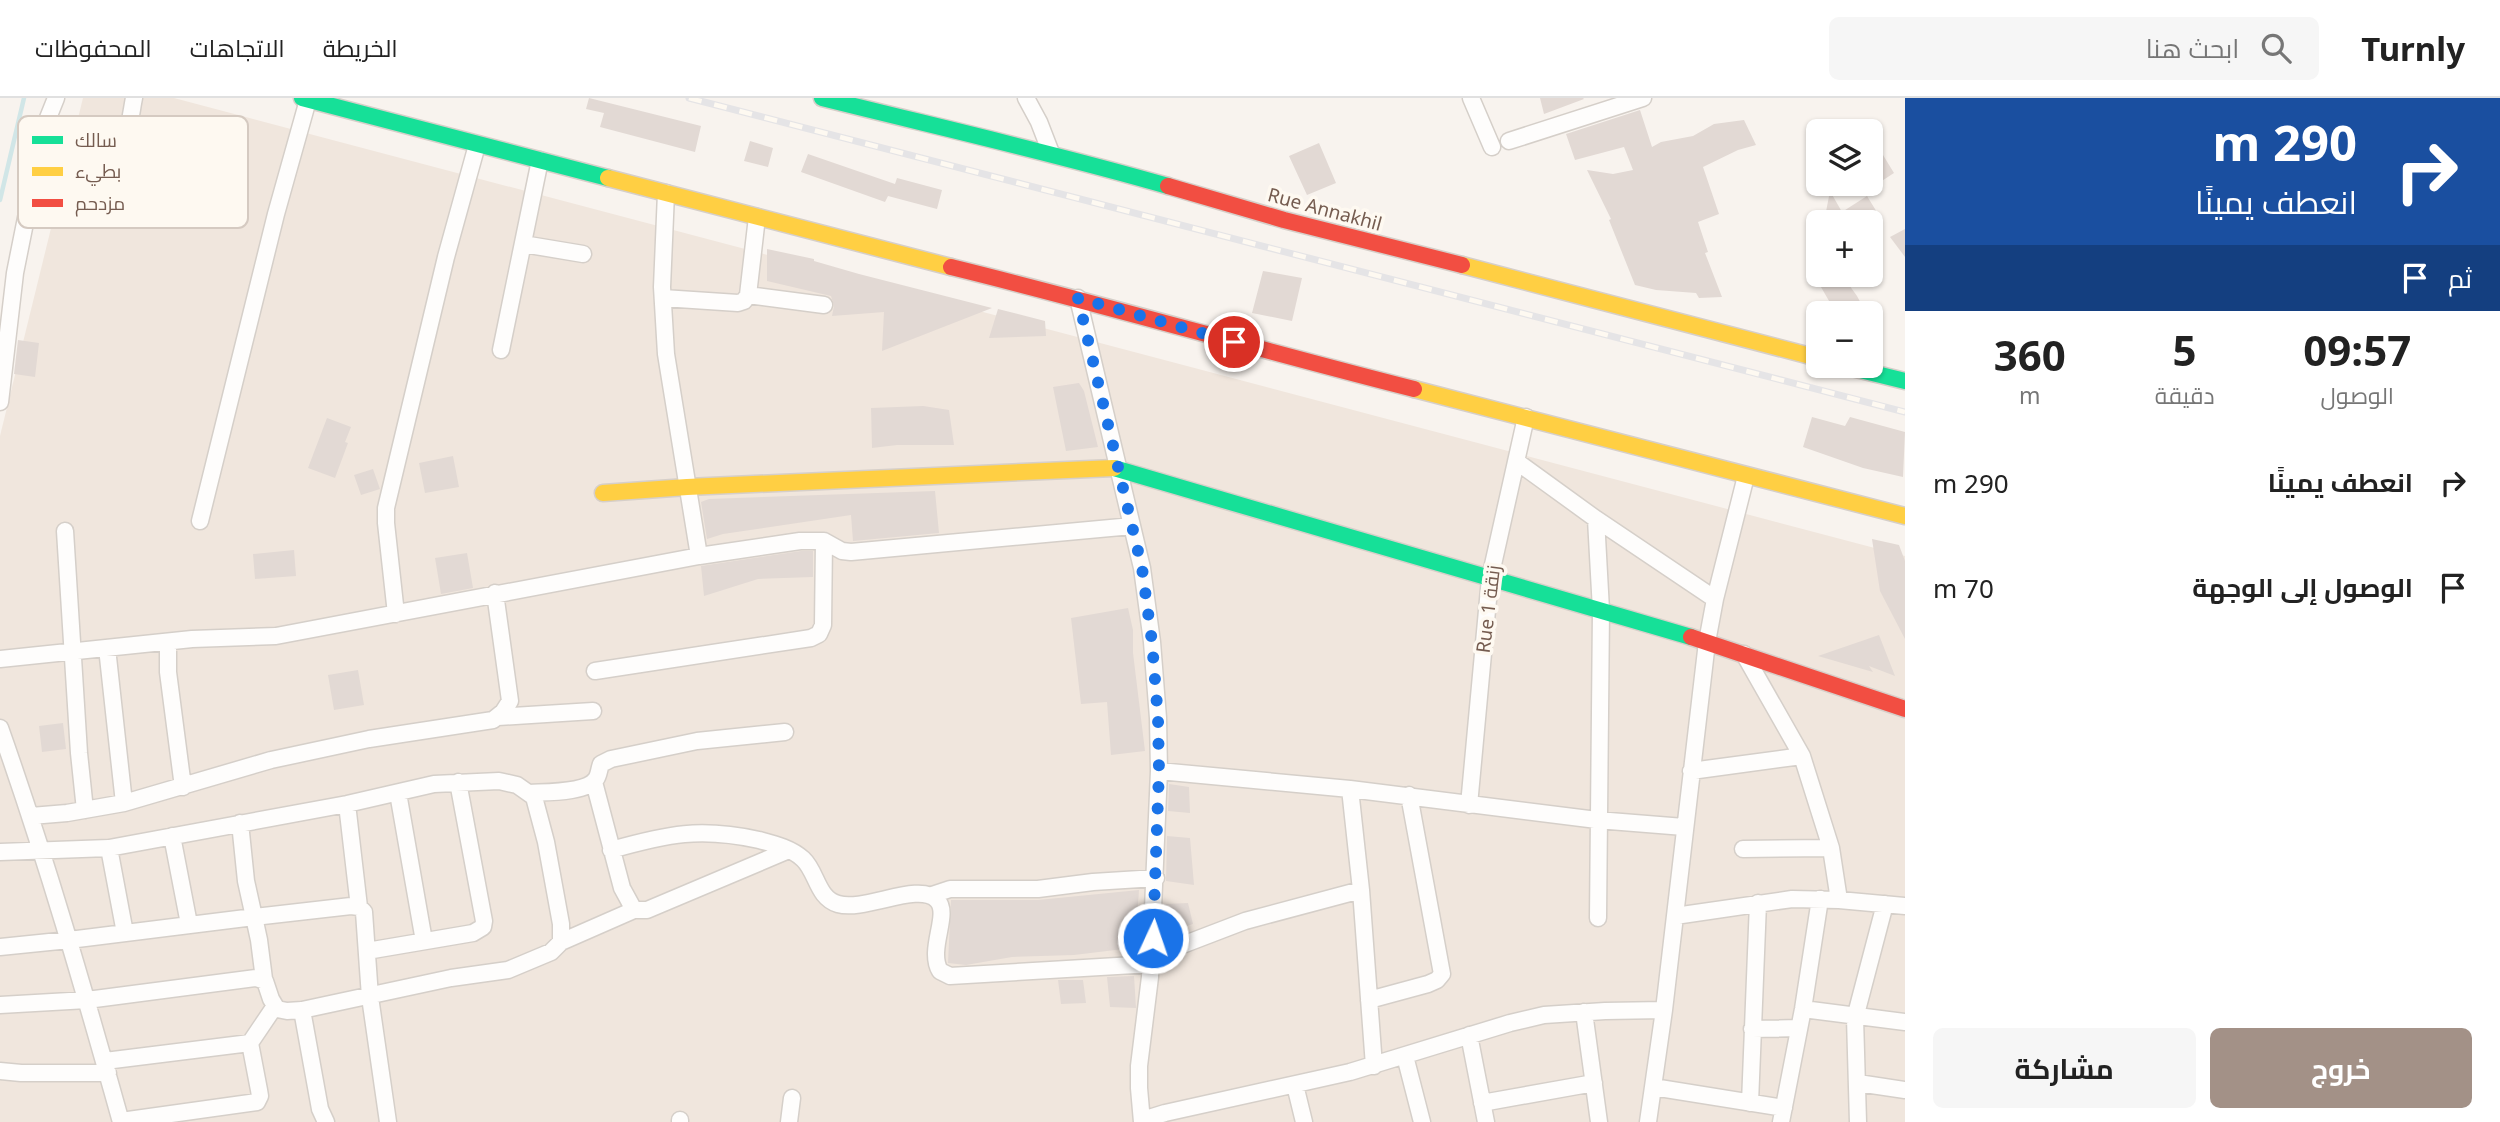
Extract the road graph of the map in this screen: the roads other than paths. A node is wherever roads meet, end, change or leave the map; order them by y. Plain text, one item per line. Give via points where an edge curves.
1 (56, 98) edge
2 (134, 98) edge
3 (822, 98) edge
4 (1026, 98) edge
5 (1471, 98) edge
6 (1643, 98) edge
7 (305, 99) edge
8 (50, 116) edge
9 (130, 116) edge
10 (1509, 141) dead end
11 (477, 145) junction
12 (1492, 147) dead end
13 (1052, 153) junction
14 (540, 160) junction
15 (666, 193) junction
16 (757, 217) junction
17 (24, 228) edge
18 (523, 244) junction
19 (583, 254) dead end
20 (748, 295) junction
21 (663, 298) junction
22 (1078, 298) junction
23 (824, 305) dead end
24 (501, 350) dead end
25 (1806, 355) edge
26 (1883, 376) edge
27 (1905, 382) edge
28 (0, 402) edge
29 (1525, 417) junction
30 (1516, 461) junction
31 (1118, 468) junction
32 (1746, 476) junction
33 (687, 487) junction
34 (603, 493) dead end
35 (1905, 516) edge
36 (1596, 519) junction
37 (200, 521) dead end
38 (1132, 526) junction
39 (65, 531) dead end
40 (824, 541) junction
41 (699, 556) junction
42 (1490, 578) junction
43 (495, 593) junction
44 (1715, 599) junction
45 (1601, 610) junction
46 (396, 614) junction
47 (168, 642) junction
48 (1707, 642) junction
49 (107, 648) junction
50 (74, 651) junction
51 (1744, 654) junction
52 (0, 659) edge
53 (595, 671) dead end
54 (1905, 709) edge
55 (593, 710) dead end
56 (498, 717) junction
57 (0, 728) edge
58 (785, 732) dead end
59 (1802, 756) junction
60 (1159, 771) junction
61 (1690, 771) junction
62 (458, 782) junction
63 (594, 782) junction
64 (183, 787) junction
65 (1350, 789) junction
66 (398, 793) junction
67 (530, 793) junction
68 (1409, 795) junction
69 (124, 803) junction
70 (347, 804) junction
71 (1469, 805) junction
72 (85, 810) junction
73 (31, 816) junction
74 (1597, 820) junction
75 (240, 823) junction
76 (1684, 827) junction
77 (172, 836) junction
78 (109, 848) junction
79 (1831, 848) junction
80 (1743, 849) dead end
81 (611, 850) junction
82 (789, 850) junction
83 (0, 852) edge
84 (41, 852) junction
85 (1156, 878) junction
86 (1361, 890) junction
87 (932, 895) junction
88 (1819, 899) junction
89 (1839, 900) junction
90 (1758, 903) junction
91 (1885, 904) junction
92 (1905, 906) edge
93 (359, 907) junction
94 (634, 909) junction
95 (1675, 916) junction
96 (254, 917) junction
97 (1598, 918) dead end
98 (189, 924) junction
99 (125, 933) junction
100 (69, 940) junction
101 (424, 941) junction
102 (561, 942) junction
103 (0, 947) edge
104 (367, 951) junction
105 (1151, 960) junction
106 (264, 979) junction
107 (370, 997) junction
108 (87, 1000) junction
109 (1369, 1000) junction
110 (0, 1005) edge
111 (275, 1006) junction
112 (1803, 1009) junction
113 (302, 1010) junction
114 (1664, 1010) junction
115 (1584, 1012) junction
116 (1855, 1017) junction
117 (1905, 1022) edge
118 (1800, 1028) junction
119 (1752, 1030) junction
120 (1469, 1035) junction
121 (250, 1043) junction
122 (1405, 1056) junction
123 (1374, 1066) junction
124 (106, 1067) junction
125 (0, 1070) edge
126 (1594, 1083) junction
127 (1858, 1083) junction
128 (1295, 1084) junction
129 (1653, 1087) junction
130 (1905, 1090) edge
131 (792, 1098) dead end
132 (1482, 1103) junction
133 (1750, 1103) junction
134 (1782, 1115) edge
135 (121, 1121) edge
136 (326, 1122) edge
137 (388, 1122) edge
138 (789, 1122) edge
139 (1143, 1122) edge
140 (1304, 1122) edge
141 (1422, 1122) edge
142 (1486, 1122) edge
143 (1600, 1122) edge
144 (1648, 1122) edge
145 (1858, 1122) edge

1 - 8 street
2 - 9 street
3 - 13 street, Rue Annakhil
4 - 13 street
5 - 12 street
6 - 10 street
7 - 11 street
7 - 37 street
11 - 14 street
11 - 46 street via 386,508
13 - 25 street, Rue Annakhil via 1284,220
14 - 15 street
14 - 18 street
15 - 16 street
15 - 21 street
16 - 20 street
16 - 22 street
17 - 28 street
18 - 19 street
18 - 24 street
20 - 21 street via 738,303
20 - 23 street
21 - 33 street via 666,354
22 - 29 street
22 - 31 street
26 - 27 street
29 - 30 street, Rue 1 زنقة
29 - 32 street
30 - 36 street
30 - 42 street, Rue 1 زنقة
31 - 33 street
31 - 38 street
31 - 42 street
32 - 35 street
32 - 44 street
33 - 34 street
33 - 41 street
36 - 44 street
36 - 45 street
38 - 40 street via 851,552
38 - 60 street via 1152,642
39 - 50 street
40 - 41 street
40 - 53 street via 823,625 819,634
41 - 43 street
42 - 45 street
42 - 71 street, Rue 1 زنقة
43 - 46 street
43 - 56 street via 510,701
44 - 48 street
45 - 48 street
45 - 74 street
46 - 47 street via 276,636
47 - 49 street
47 - 64 street
48 - 51 street
48 - 61 street
49 - 50 street
49 - 69 street
50 - 52 street
50 - 72 street
51 - 54 street
51 - 59 street
55 - 56 street
56 - 64 street via 271,760
57 - 73 street
58 - 63 street via 697,741 611,759 601,764
59 - 61 street
59 - 79 street
60 - 65 street
60 - 85 street
61 - 76 street
62 - 66 street
62 - 67 street via 499,781
62 - 101 street via 483,927 473,933
63 - 67 street via 565,791
63 - 81 street
64 - 69 street
65 - 68 street
65 - 86 street
66 - 70 street
66 - 101 street
67 - 102 street via 546,842
68 - 71 street
68 - 109 street via 1442,974 1428,984
69 - 72 street
70 - 75 street
70 - 93 street
71 - 74 street
72 - 73 street
73 - 84 street
74 - 76 street
74 - 97 street
75 - 77 street
75 - 96 street
76 - 95 street
77 - 78 street
77 - 98 street
78 - 84 street
78 - 99 street
79 - 80 street
79 - 89 street
81 - 82 street via 655,838 708,832
81 - 94 street
82 - 87 street via 807,863 825,896 836,904
82 - 94 street via 647,910
83 - 84 street
84 - 100 street
85 - 87 street via 1028,890 950,889
85 - 105 street
86 - 105 street via 1245,921
86 - 109 street
87 - 105 street via 942,913 935,959 940,971 950,976
88 - 89 street
88 - 90 street
88 - 112 street
89 - 91 street
90 - 95 street
90 - 119 street
91 - 92 street
91 - 116 street
93 - 96 street
93 - 104 street via 364,912
94 - 102 street
95 - 114 street
96 - 98 street
96 - 106 street
98 - 99 street
99 - 100 street
100 - 103 street
100 - 108 street
101 - 104 street
102 - 107 street via 551,952 508,970
104 - 107 street
105 - 139 street via 1139,1066
106 - 108 street
106 - 111 street
107 - 113 street
107 - 137 street
108 - 110 street
108 - 124 street
109 - 123 street
111 - 113 street
111 - 121 street
112 - 116 street
112 - 118 street
113 - 136 street
114 - 115 street
114 - 129 street
115 - 120 street via 1545,1015
115 - 126 street
116 - 117 street
116 - 127 street
118 - 119 street
118 - 134 street
119 - 133 street
120 - 122 street
120 - 132 street
121 - 124 street
121 - 135 street via 260,1096 257,1102
122 - 123 street
122 - 141 street
123 - 128 street
124 - 125 street via 20,1073
124 - 135 street
126 - 132 street
126 - 143 street
127 - 130 street
127 - 145 street
128 - 139 street
128 - 140 street
129 - 133 street
129 - 144 street
131 - 138 street
132 - 142 street
133 - 134 street

